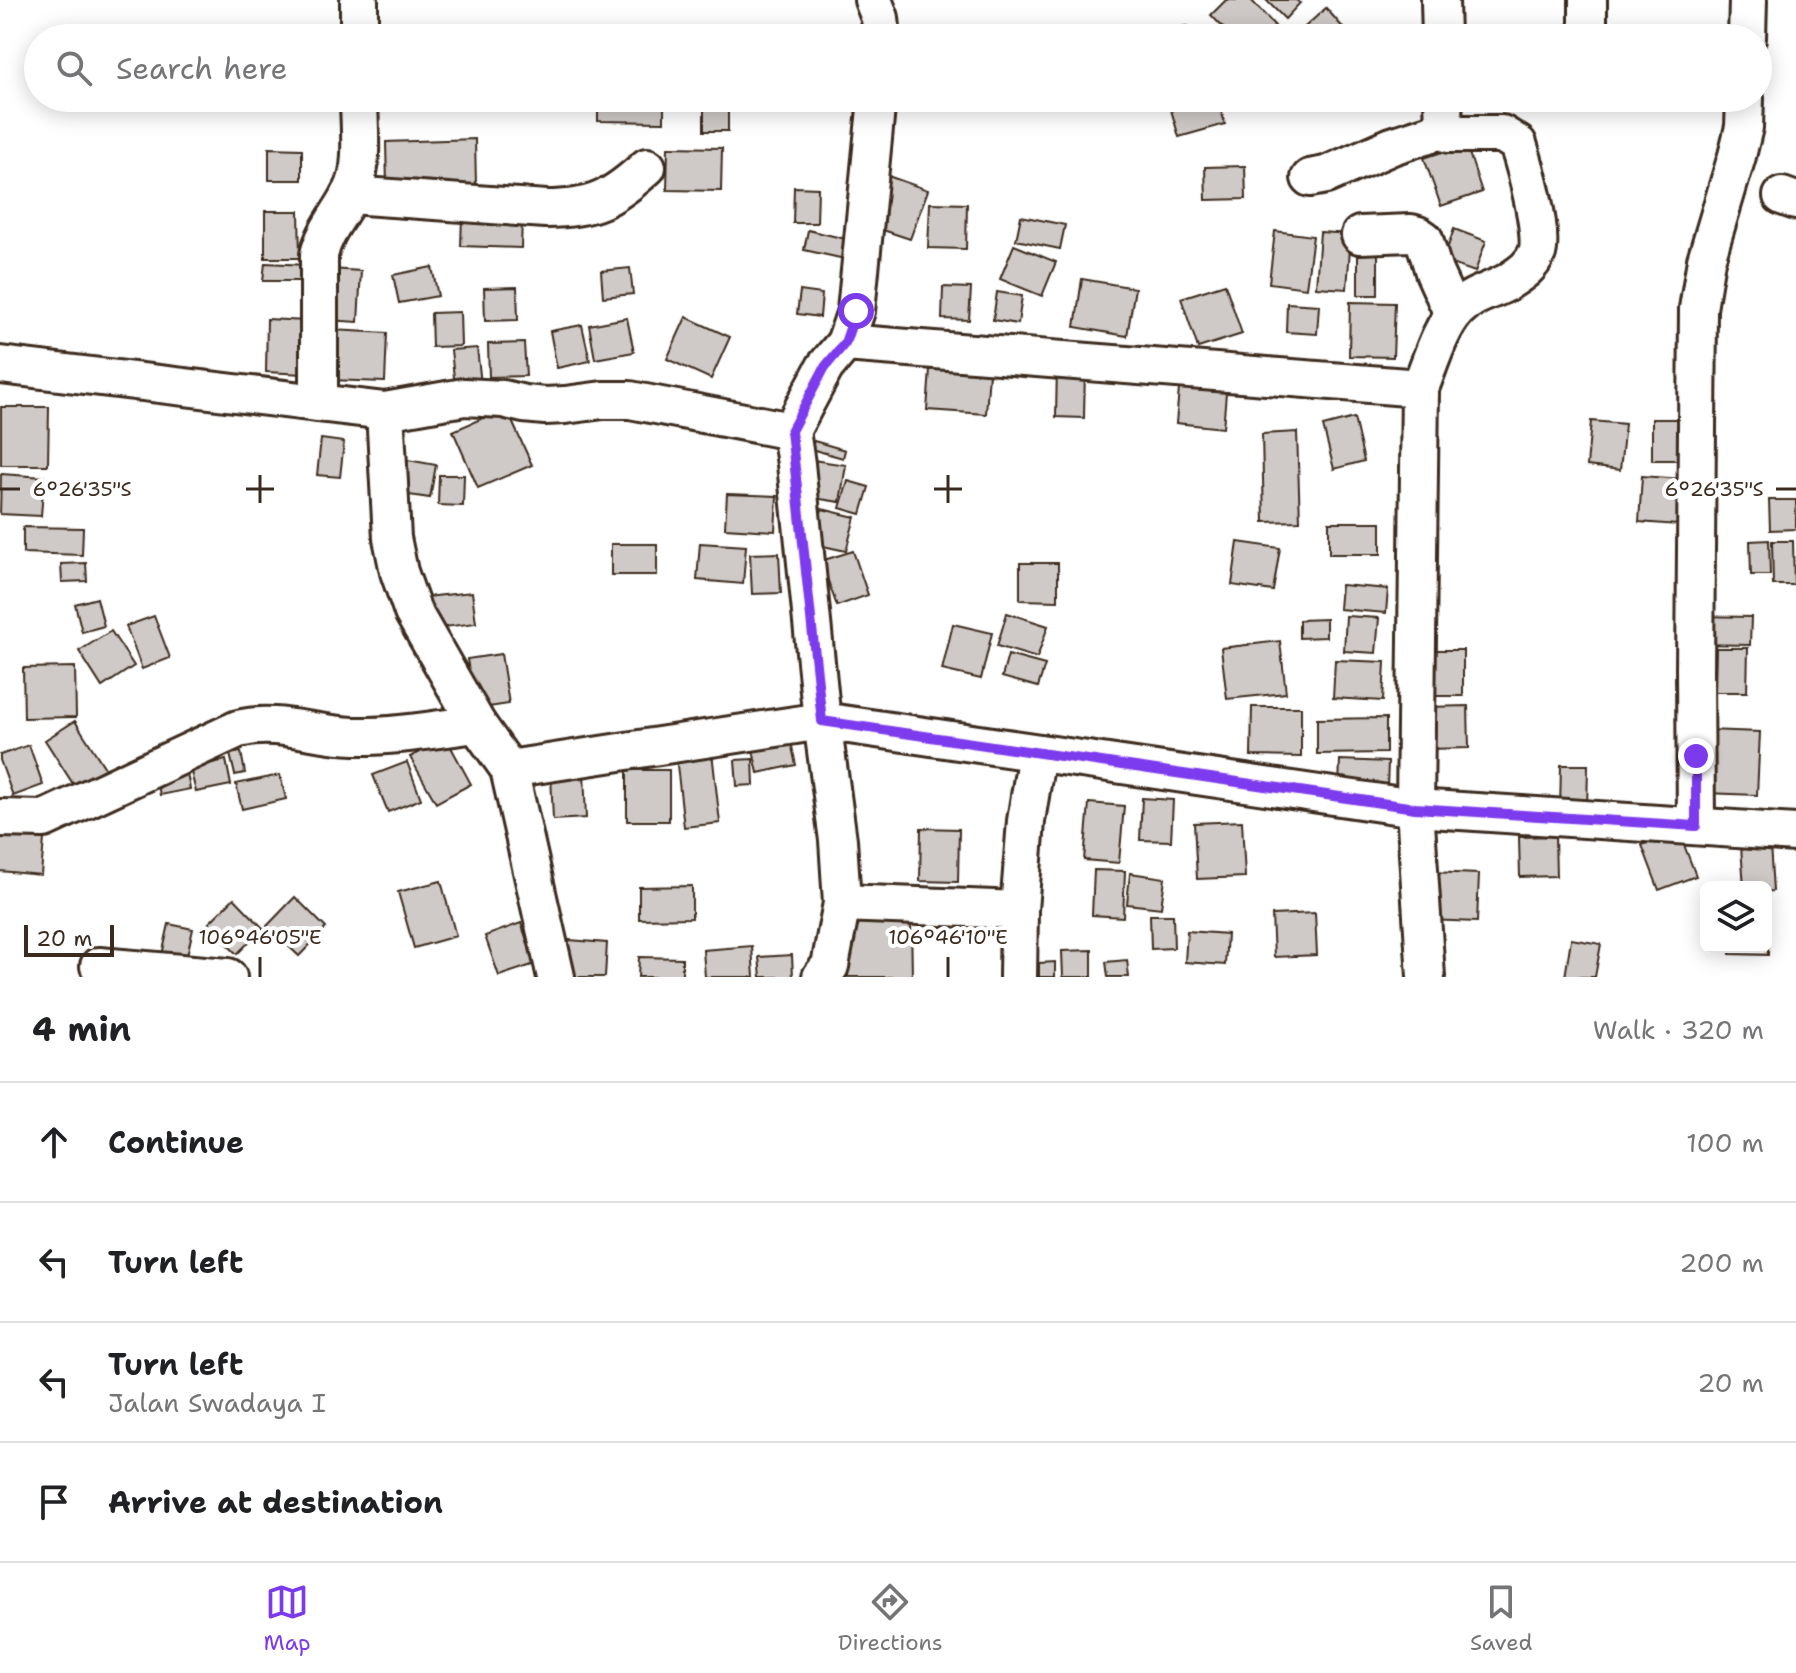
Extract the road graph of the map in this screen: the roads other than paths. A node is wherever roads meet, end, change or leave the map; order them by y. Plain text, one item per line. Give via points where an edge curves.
1 (359, 0) edge
2 (873, 0) edge
3 (1440, 0) edge
4 (1727, 0) edge
5 (1748, 0) edge
6 (359, 24) edge
7 (881, 24) edge
8 (1441, 24) edge
9 (1728, 24) edge
10 (1747, 24) edge
11 (359, 112) edge
12 (876, 112) edge
13 (1741, 112) edge
14 (1444, 113) edge
15 (647, 167) dead end
16 (1310, 178) dead end
17 (350, 195) junction
18 (1360, 235) dead end
19 (1453, 314) junction
20 (845, 343) junction
21 (0, 365) edge
22 (1420, 388) junction
23 (319, 403) junction
24 (385, 411) junction
25 (791, 431) junction
26 (822, 721) junction
27 (477, 724) junction
28 (1037, 753) junction
29 (509, 769) junction
30 (1415, 808) junction
31 (0, 818) edge
32 (1696, 826) junction
33 (1796, 833) edge
34 (842, 903) junction
35 (1019, 910) junction
36 (99, 966) dead end
37 (228, 977) edge
38 (556, 977) edge
39 (821, 977) edge
40 (1018, 977) edge
41 (1426, 977) edge

1 - 6 street
2 - 7 street
3 - 8 street
4 - 9 street
5 - 10 street
11 - 17 street via 359,171
12 - 20 street via 856,311
13 - 32 street via 1737,156 1706,260 1698,309
14 - 16 street via 1405,141
14 - 19 street via 1449,134 1502,134 1518,144 1538,229 1538,250 1522,273 1465,302
15 - 17 street via 602,200 572,209
17 - 23 street via 319,255
18 - 19 street via 1411,233 1424,239
19 - 22 street
20 - 22 street
20 - 25 street via 825,367
21 - 23 street
22 - 30 street
23 - 24 street
24 - 25 street via 464,397 545,406 618,399
24 - 27 street via 392,538 399,572 413,612
25 - 26 street
26 - 28 street
26 - 29 street
26 - 34 street
27 - 29 street
27 - 31 street via 354,736 254,725 44,819
28 - 30 street
28 - 35 street
29 - 38 street
30 - 32 street
30 - 41 street
32 - 33 street
34 - 35 street
34 - 39 street via 830,966
35 - 40 street
36 - 37 street

